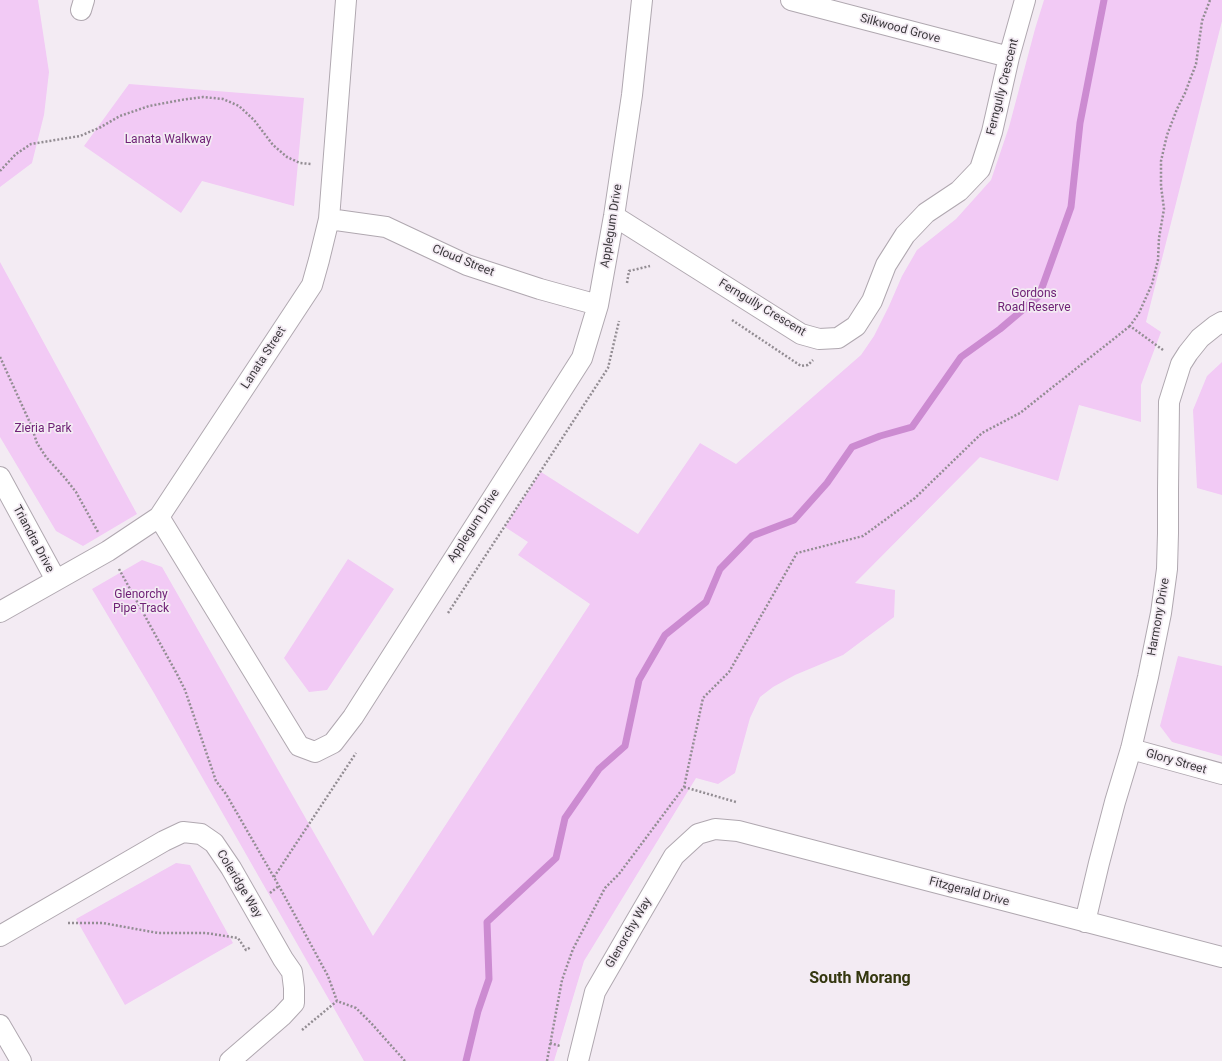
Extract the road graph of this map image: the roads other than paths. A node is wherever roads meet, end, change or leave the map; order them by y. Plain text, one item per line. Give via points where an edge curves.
1 (346, 0) edge
2 (642, 0) edge
3 (791, 0) edge
4 (1025, 0) edge
5 (1009, 57) junction
6 (614, 216) junction
7 (329, 219) junction
8 (598, 305) junction
9 (1222, 322) edge
10 (0, 477) edge
11 (159, 517) junction
12 (56, 580) junction
13 (0, 612) edge
14 (1131, 749) junction
15 (1222, 774) edge
16 (715, 829) joint
17 (1085, 922) junction
18 (0, 936) edge
19 (1222, 958) edge
20 (0, 1025) edge
21 (21, 1061) edge
22 (230, 1061) edge
23 (578, 1061) edge

1 - 7 street, Lanata Street
2 - 6 street, Applegum Drive via 632,95
3 - 5 street, Silkwood Grove
4 - 5 street, Ferngully Crescent
5 - 6 street, Ferngully Crescent via 992,132 980,169 959,191 926,213 905,236 886,265 872,301 856,326 838,338 819,339 801,334
6 - 8 street, Applegum Drive
7 - 8 street, Cloud Street via 386,228 467,266
7 - 11 street, Lanata Street via 312,284
8 - 11 street, Applegum Drive via 582,358 575,370 334,743 315,752 300,746
9 - 14 street, Harmony Drive via 1200,338 1181,364 1169,402 1167,569 1161,614
10 - 12 street, Triandra Drive
11 - 12 street, Lanata Street via 108,551
12 - 13 street, Lanata Street
14 - 15 street, Glory Street
14 - 17 street, Harmony Drive
16 - 17 street, Fitzgerald Drive via 738,831
16 - 23 street, Glenorchy Way via 698,834 674,856 595,992
17 - 19 street, Fitzgerald Drive
18 - 22 street, Coleridge Way via 164,841 183,832 201,834 214,843 231,868 292,972 294,1003
20 - 21 street

